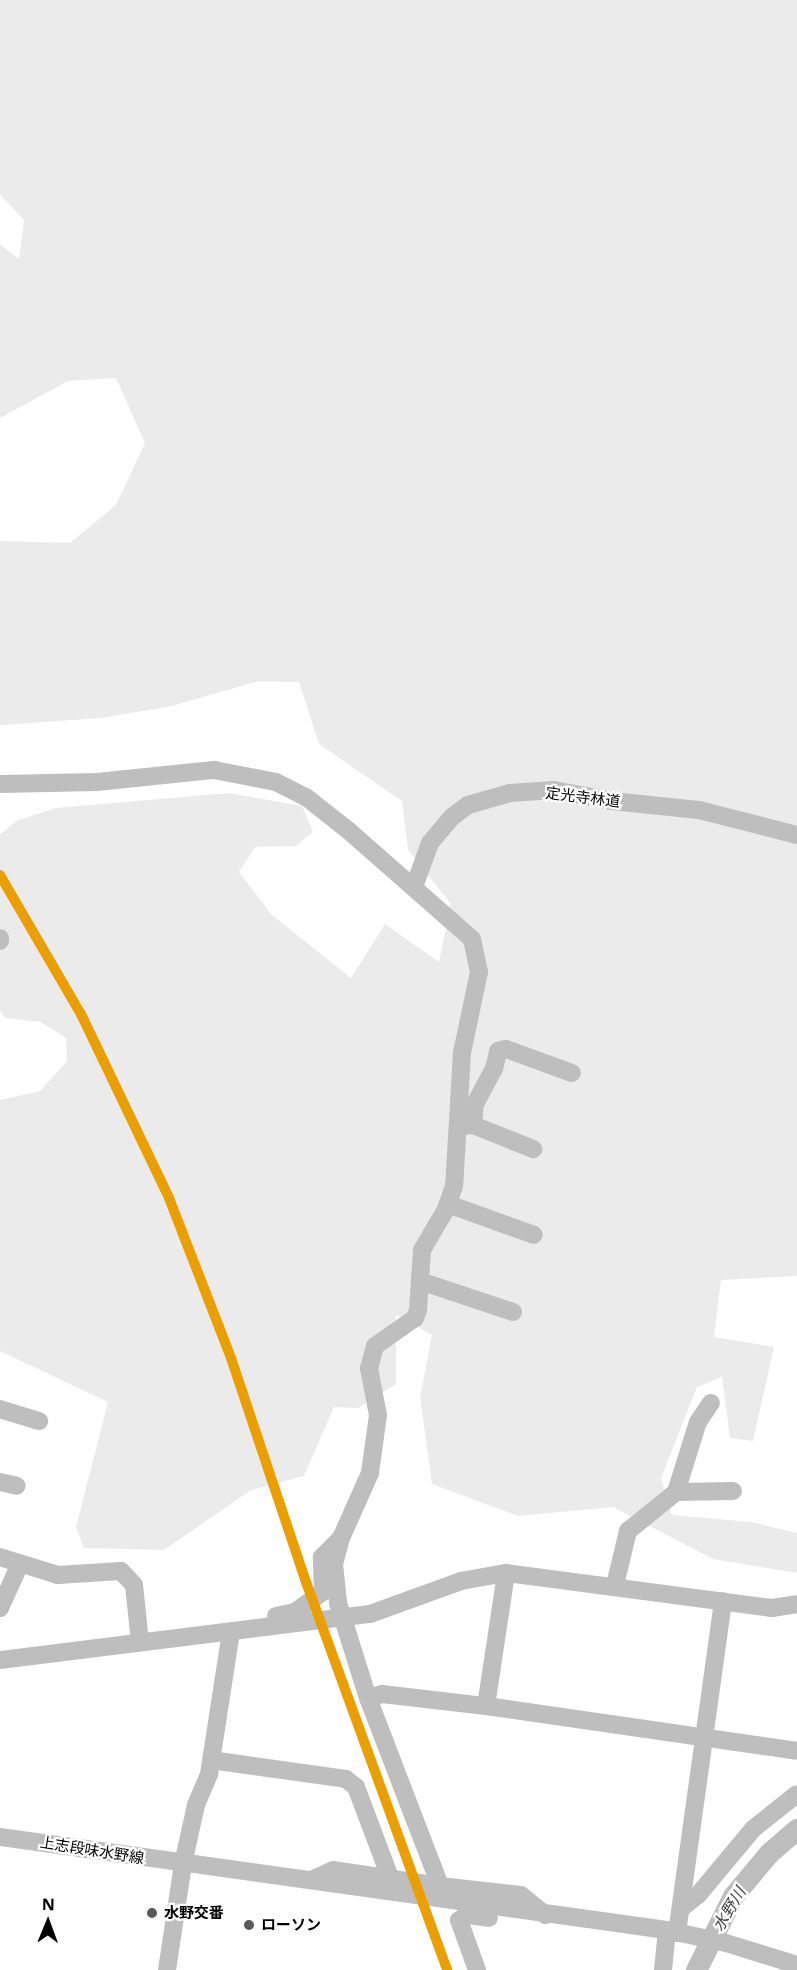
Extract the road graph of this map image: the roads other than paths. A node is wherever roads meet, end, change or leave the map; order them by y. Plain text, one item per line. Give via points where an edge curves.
1 (0, 784) edge
2 (797, 835) edge
3 (414, 887) junction
4 (572, 1073) dead end
5 (466, 1125) junction
6 (533, 1149) dead end
7 (448, 1204) junction
8 (534, 1235) dead end
9 (420, 1281) junction
10 (513, 1312) dead end
11 (711, 1403) dead end
12 (0, 1409) edge
13 (39, 1422) dead end
14 (733, 1491) dead end
15 (676, 1492) junction
16 (341, 1538) junction
17 (0, 1557) edge
18 (20, 1564) junction
19 (506, 1573) junction
20 (461, 1581) junction
21 (615, 1585) junction
22 (723, 1601) junction
23 (797, 1604) edge
24 (0, 1608) edge
25 (342, 1613) junction
26 (240, 1630) junction
27 (141, 1642) junction
28 (0, 1660) edge
29 (368, 1698) junction
30 (486, 1706) junction
31 (704, 1738) junction
32 (797, 1751) edge
33 (211, 1760) junction
34 (797, 1794) edge
35 (0, 1837) edge
36 (183, 1864) junction
37 (311, 1880) junction
38 (392, 1880) junction
39 (440, 1886) junction
40 (683, 1906) junction
41 (546, 1915) junction
42 (675, 1932) junction
43 (797, 1965) edge
44 (167, 1970) edge
45 (477, 1970) edge
46 (663, 1970) edge

1 - 3 street via 97,782 214,770 276,782 306,797
2 - 3 street, 定光寺林道 via 699,810 554,790 510,793 468,805 452,817 430,843
3 - 5 street via 472,939 479,958 477,989 462,1053
4 - 5 street via 506,1049 498,1051 494,1069
5 - 6 street
5 - 7 street
7 - 8 street
7 - 9 street via 422,1250
9 - 10 street
9 - 16 street via 415,1318 375,1346 369,1368 378,1414 370,1473
11 - 15 street via 698,1422
12 - 13 street
14 - 15 street
15 - 21 street via 628,1531
16 - 25 street via 334,1564
16 - 26 street via 326,1548 322,1557 324,1587 319,1596 290,1614 252,1618
17 - 18 street
18 - 24 street
18 - 27 street via 66,1576 121,1571 134,1585
19 - 20 street
19 - 21 street
19 - 30 street
20 - 25 street via 440,1580
20 - 26 street via 370,1614
21 - 22 street
22 - 23 street via 772,1608
22 - 31 street
25 - 29 street
26 - 27 street
26 - 33 street
27 - 28 street
29 - 30 street via 382,1694
29 - 39 street
30 - 31 street
31 - 32 street
31 - 40 street
33 - 36 street
33 - 38 street via 346,1779 356,1787
34 - 40 street via 753,1828 698,1895
35 - 36 street, 上志段味水野線
36 - 37 street, 上志段味水野線
36 - 44 street
37 - 38 street via 333,1870
37 - 41 street, 上志段味水野線
38 - 39 street
39 - 41 street via 521,1895
40 - 42 street
41 - 42 street, 上志段味水野線
41 - 45 street via 536,1925 461,1917
42 - 43 street, 上志段味水野線
42 - 46 street

